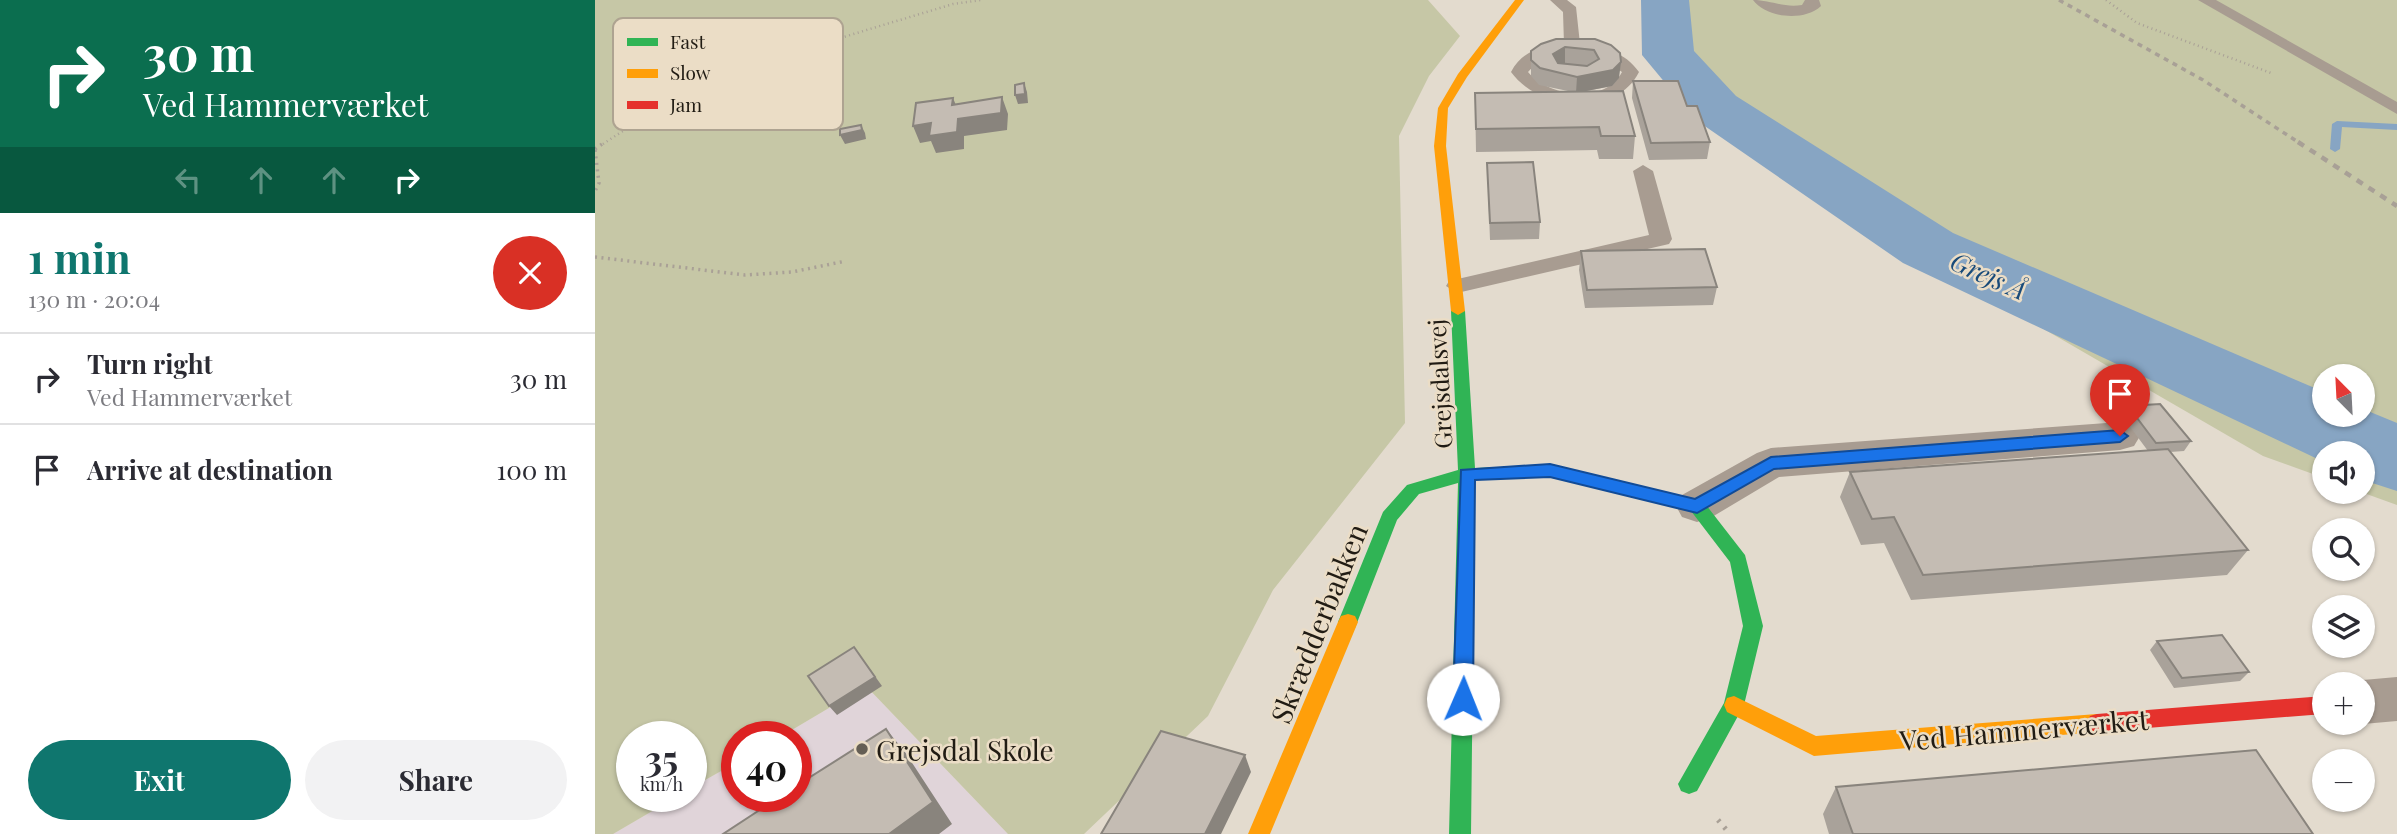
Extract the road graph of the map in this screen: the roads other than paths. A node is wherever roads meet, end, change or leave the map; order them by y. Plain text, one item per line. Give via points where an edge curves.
1 (1520, 0) edge
2 (1557, 0) edge
3 (1760, 0) edge
4 (1812, 0) edge
5 (2205, 0) edge
6 (1572, 48) junction
7 (2397, 109) edge
8 (1643, 172) dead end
9 (1457, 286) junction
10 (2120, 436) dead end
11 (1467, 474) junction
12 (1697, 506) junction
13 (2397, 699) edge
14 (2375, 701) edge
15 (1734, 705) junction
16 (2312, 706) edge
17 (1689, 785) dead end
18 (1259, 834) edge
19 (1460, 834) edge

1 - 9 street, Grejsdalsvej via 1443,108 1440,146
2 - 6 lane via 1571,10
3 - 4 lane via 1774,10 1800,11 1813,6
5 - 7 lane
6 - 6 lane via 1534,55 1519,72 1524,82 1537,90 1579,98 1610,93 1629,82 1631,72 1625,62 1602,52
8 - 9 lane via 1661,239
9 - 11 street, Grejsdalsvej
10 - 12 street via 1771,463
11 - 12 street via 1550,471
11 - 18 street, Skrædderbakken via 1413,489 1389,517
11 - 19 street, Grejsdalsvej
12 - 15 street via 1739,560 1753,626
13 - 14 street
15 - 16 street, Ved Hammerværket via 1814,746
15 - 17 street

